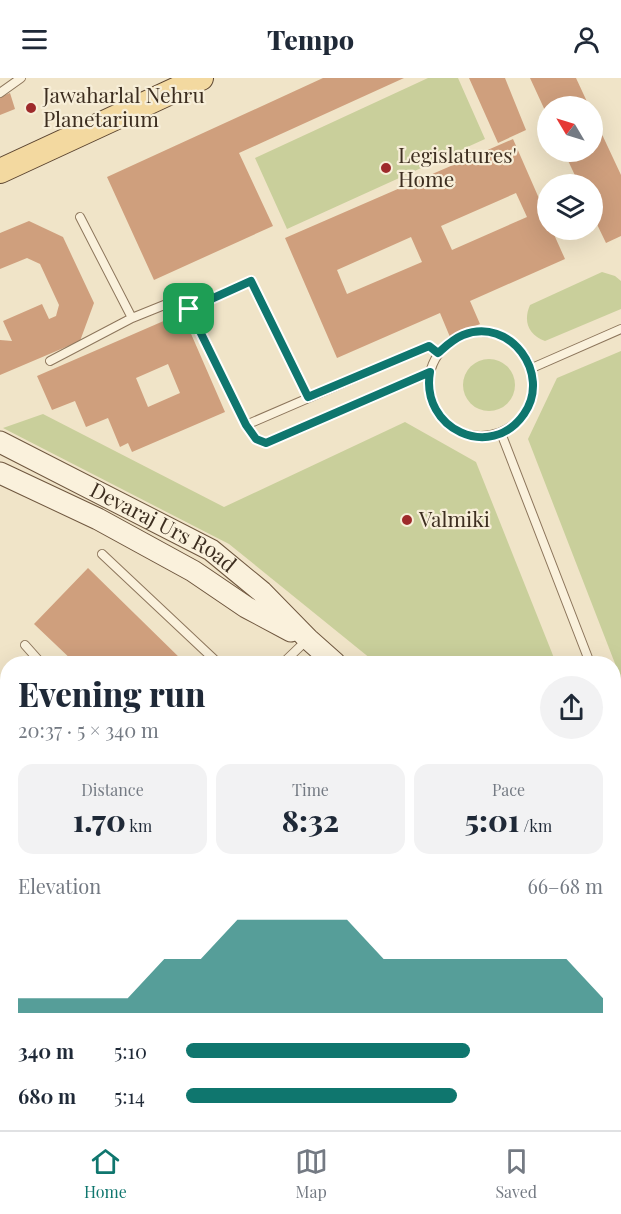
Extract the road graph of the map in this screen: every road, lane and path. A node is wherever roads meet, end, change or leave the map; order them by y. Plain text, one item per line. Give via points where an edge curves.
1 (21, 78) edge
2 (201, 78) edge
3 (0, 93) edge
4 (0, 171) edge
5 (80, 217) dead end
6 (189, 309) junction
7 (132, 318) junction
8 (621, 328) edge
9 (438, 353) junction
10 (50, 361) dead end
11 (531, 368) junction
12 (430, 372) junction
13 (308, 397) junction
14 (246, 425) junction
15 (501, 433) junction
16 (0, 442) edge
17 (0, 472) edge
18 (102, 554) dead end
19 (308, 639) junction
20 (25, 645) dead end
21 (35, 656) edge
22 (211, 656) edge
23 (290, 656) edge
24 (327, 656) edge
25 (587, 656) edge

1 - 3 lane
2 - 4 main road
5 - 7 lane
6 - 7 lane via 184,297
6 - 13 lane via 251,281
6 - 14 lane
7 - 10 lane
8 - 11 lane
9 - 11 lane via 465,334 481,331 512,341
9 - 12 lane
9 - 13 lane via 429,346
11 - 15 lane via 534,384 525,413
12 - 14 lane via 266,443 256,439
12 - 15 lane via 429,394 443,421 470,436
13 - 14 lane
15 - 25 lane
16 - 19 street, Devaraj Urs Road via 211,550 262,592
17 - 19 street, Devaraj Urs Road via 98,519
18 - 22 lane
19 - 23 lane
19 - 24 street, Devaraj Urs Road
20 - 21 lane

